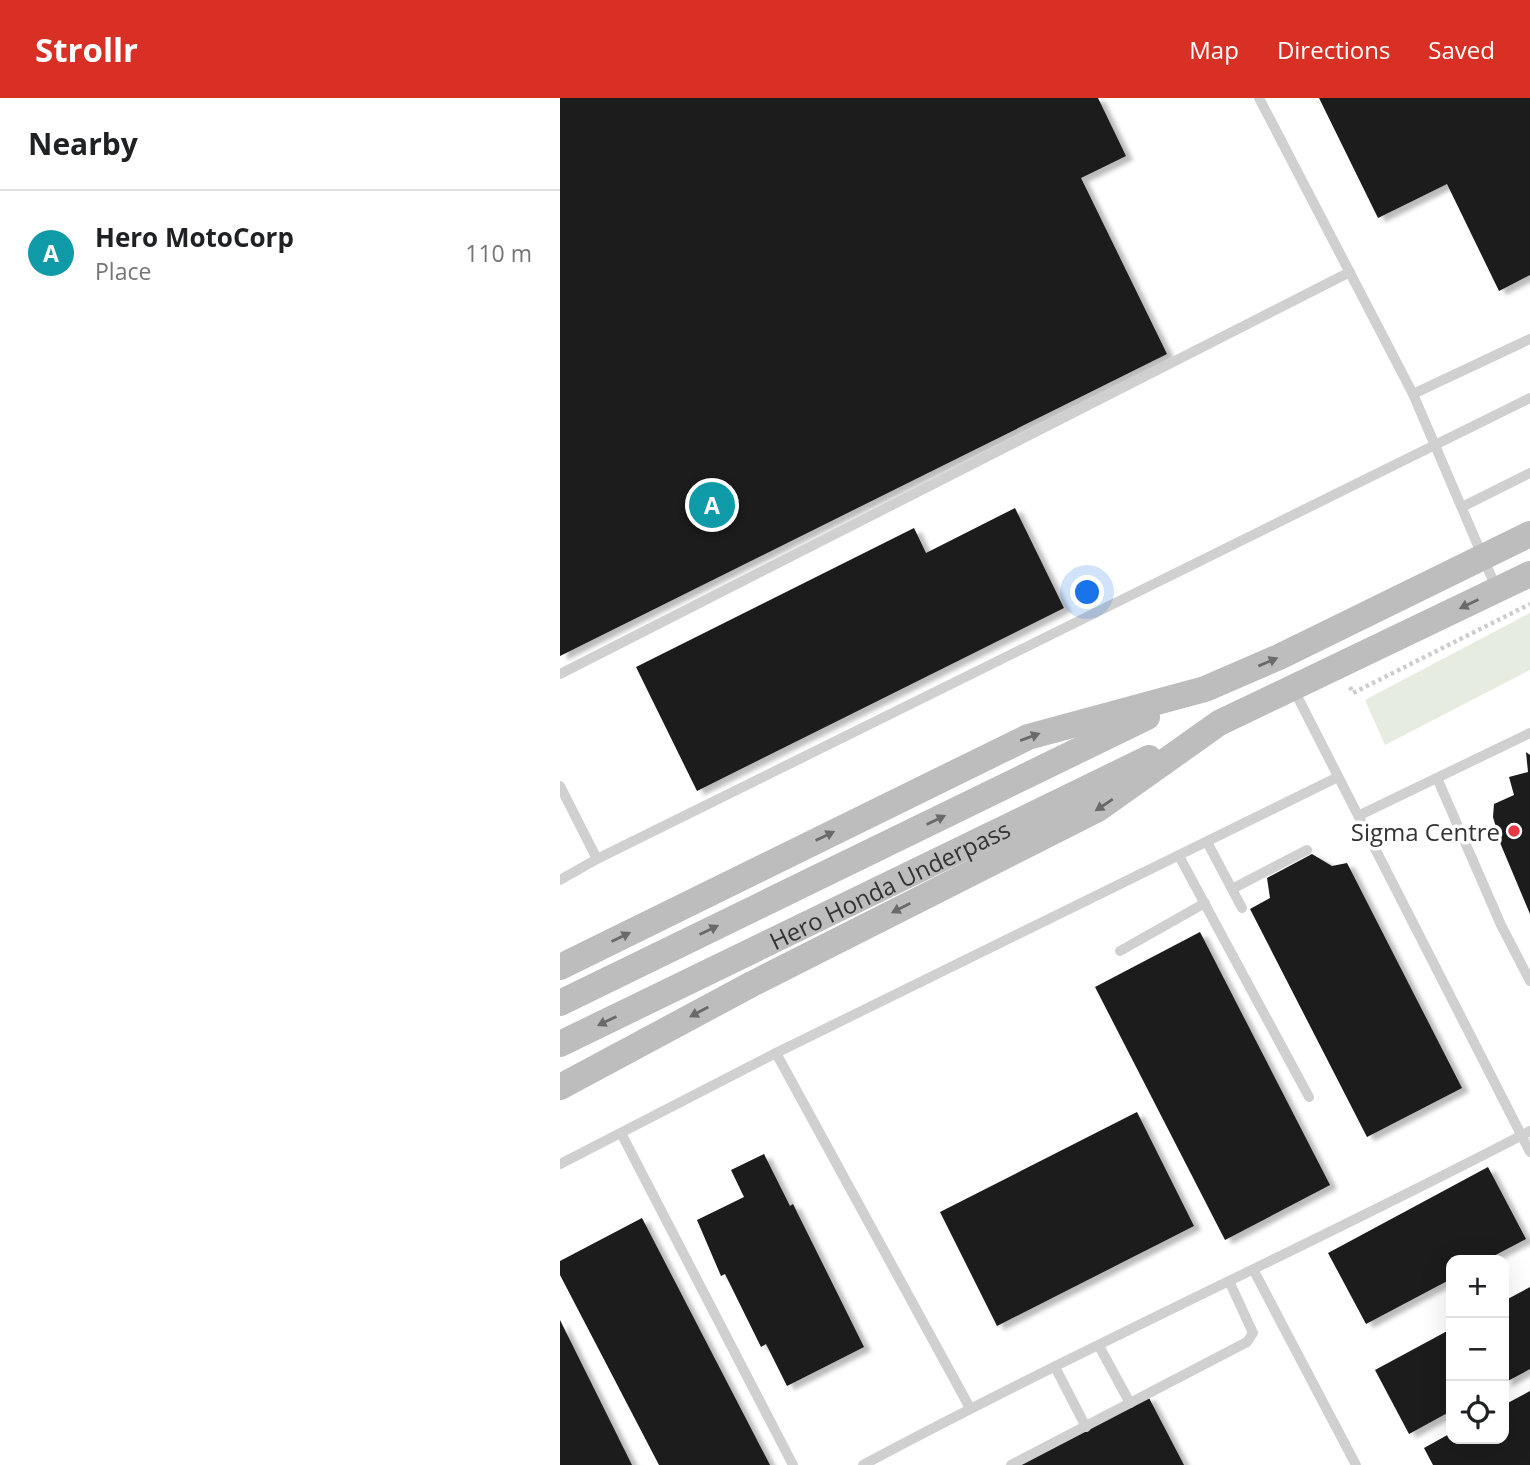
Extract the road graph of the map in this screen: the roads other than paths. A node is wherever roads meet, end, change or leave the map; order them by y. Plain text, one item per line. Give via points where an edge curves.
1 (1259, 98) edge
2 (1350, 272) junction
3 (1530, 339) edge
4 (1413, 394) junction
5 (1530, 398) edge
6 (1434, 444) junction
7 (1530, 473) edge
8 (1462, 507) junction
9 (1530, 534) edge
10 (1481, 557) junction
11 (1530, 574) edge
12 (1497, 590) junction
13 (560, 674) edge
14 (1205, 689) junction
15 (1294, 689) junction
16 (1219, 723) junction
17 (1530, 733) edge
18 (1338, 777) junction
19 (1437, 778) junction
20 (560, 786) edge
21 (1360, 815) junction
22 (1208, 842) junction
23 (1307, 850) dead end
24 (1179, 856) junction
25 (597, 859) junction
26 (560, 880) edge
27 (1232, 889) junction
28 (1205, 903) junction
29 (1242, 908) dead end
30 (1120, 951) dead end
31 (560, 967) edge
32 (1530, 981) edge
33 (560, 1003) edge
34 (560, 1044) edge
35 (776, 1054) junction
36 (560, 1087) edge
37 (1309, 1097) dead end
38 (1526, 1133) edge
39 (622, 1135) junction
40 (1530, 1152) edge
41 (560, 1164) edge
42 (1254, 1270) junction
43 (1230, 1283) junction
44 (1099, 1346) junction
45 (1055, 1367) junction
46 (1130, 1403) junction
47 (970, 1408) junction
48 (1086, 1427) junction
49 (793, 1465) edge
50 (863, 1465) edge
51 (1011, 1465) edge
52 (1356, 1465) edge

1 - 2 lane
2 - 4 lane
2 - 13 lane
3 - 4 lane
4 - 6 lane
5 - 6 lane
6 - 8 lane
6 - 25 lane
7 - 8 lane
8 - 10 lane
9 - 10 main road
10 - 12 lane
14 -> 10 main road
11 - 12 main road
12 -> 15 main road
31 -> 14 main road via 1028,737
33 -> 14 main road, Hero Honda Underpass
15 - 16 main road
15 - 18 lane
16 -> 34 main road, Hero Honda Underpass
16 -> 36 main road via 1098,809
17 - 19 lane
18 - 21 lane
18 - 22 lane
19 - 21 lane
19 - 32 lane
20 - 25 lane
21 - 38 lane
22 - 24 lane
22 - 27 lane
23 - 27 lane
24 - 28 lane
24 - 35 lane
25 - 26 lane
27 - 29 lane
28 - 30 lane
28 - 37 lane
35 - 39 lane
35 - 47 lane
38 - 40 lane
38 - 42 lane
39 - 41 lane
39 - 49 lane
42 - 43 lane
42 - 52 lane
43 - 44 lane
43 - 46 lane via 1252,1329 1251,1338
44 - 45 lane
44 - 46 lane
45 - 47 lane
45 - 48 lane
46 - 48 lane
47 - 50 lane
48 - 51 lane

